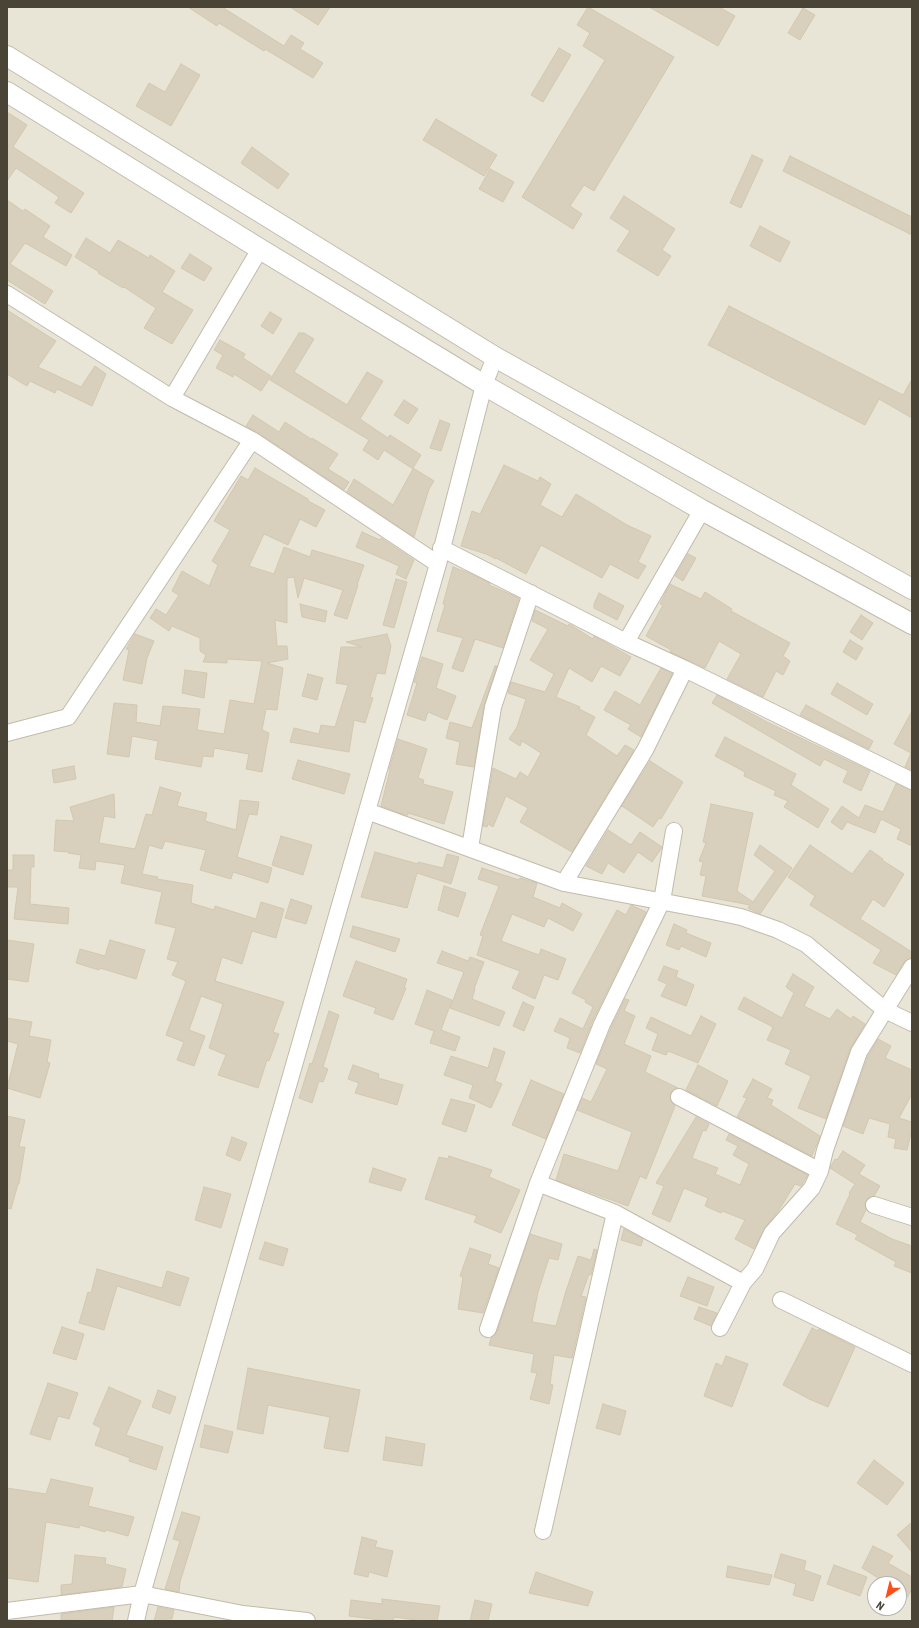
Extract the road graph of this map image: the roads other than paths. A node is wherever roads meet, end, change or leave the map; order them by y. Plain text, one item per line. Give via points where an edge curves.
1 (7, 56) edge
2 (7, 92) edge
3 (260, 249) junction
4 (7, 294) edge
5 (495, 358) junction
6 (484, 385) junction
7 (172, 398) junction
8 (252, 440) junction
9 (702, 510) junction
10 (442, 548) junction
11 (438, 564) junction
12 (912, 590) edge
13 (531, 593) junction
14 (912, 624) edge
15 (626, 642) junction
16 (685, 669) junction
17 (7, 733) edge
18 (912, 781) edge
19 (367, 811) junction
20 (674, 831) dead end
21 (470, 848) junction
22 (564, 883) junction
23 (662, 901) junction
24 (912, 967) edge
25 (884, 1010) junction
26 (912, 1023) edge
27 (679, 1097) dead end
28 (820, 1171) junction
29 (538, 1184) junction
30 (874, 1205) dead end
31 (615, 1213) junction
32 (912, 1217) edge
33 (743, 1283) junction
34 (781, 1300) dead end
35 (720, 1328) dead end
36 (488, 1329) dead end
37 (912, 1364) edge
38 (543, 1530) dead end
39 (142, 1594) junction
40 (7, 1611) edge
41 (136, 1621) edge
42 (306, 1621) edge

1 - 5 street
2 - 3 street
3 - 6 street
3 - 7 street
4 - 7 street
5 - 6 street
5 - 12 street
6 - 9 street
6 - 10 street
7 - 8 street
8 - 11 street
8 - 17 street via 68,717
9 - 14 street
9 - 15 street
10 - 11 street
10 - 13 street
11 - 19 street
13 - 15 street
13 - 21 street via 493,707
15 - 16 street
16 - 18 street
16 - 22 street via 645,750
19 - 21 street
19 - 39 street
20 - 23 street
21 - 22 street
22 - 23 street
23 - 25 street via 741,917 778,930 806,944
23 - 29 street via 602,1024
24 - 25 street
25 - 26 street
25 - 28 street via 859,1052
27 - 28 street
28 - 33 street via 812,1188 772,1233 755,1269
29 - 31 street
29 - 36 street
30 - 32 street
31 - 33 street
31 - 38 street
33 - 35 street
34 - 37 street
39 - 40 street
39 - 41 street
39 - 42 street via 242,1614

